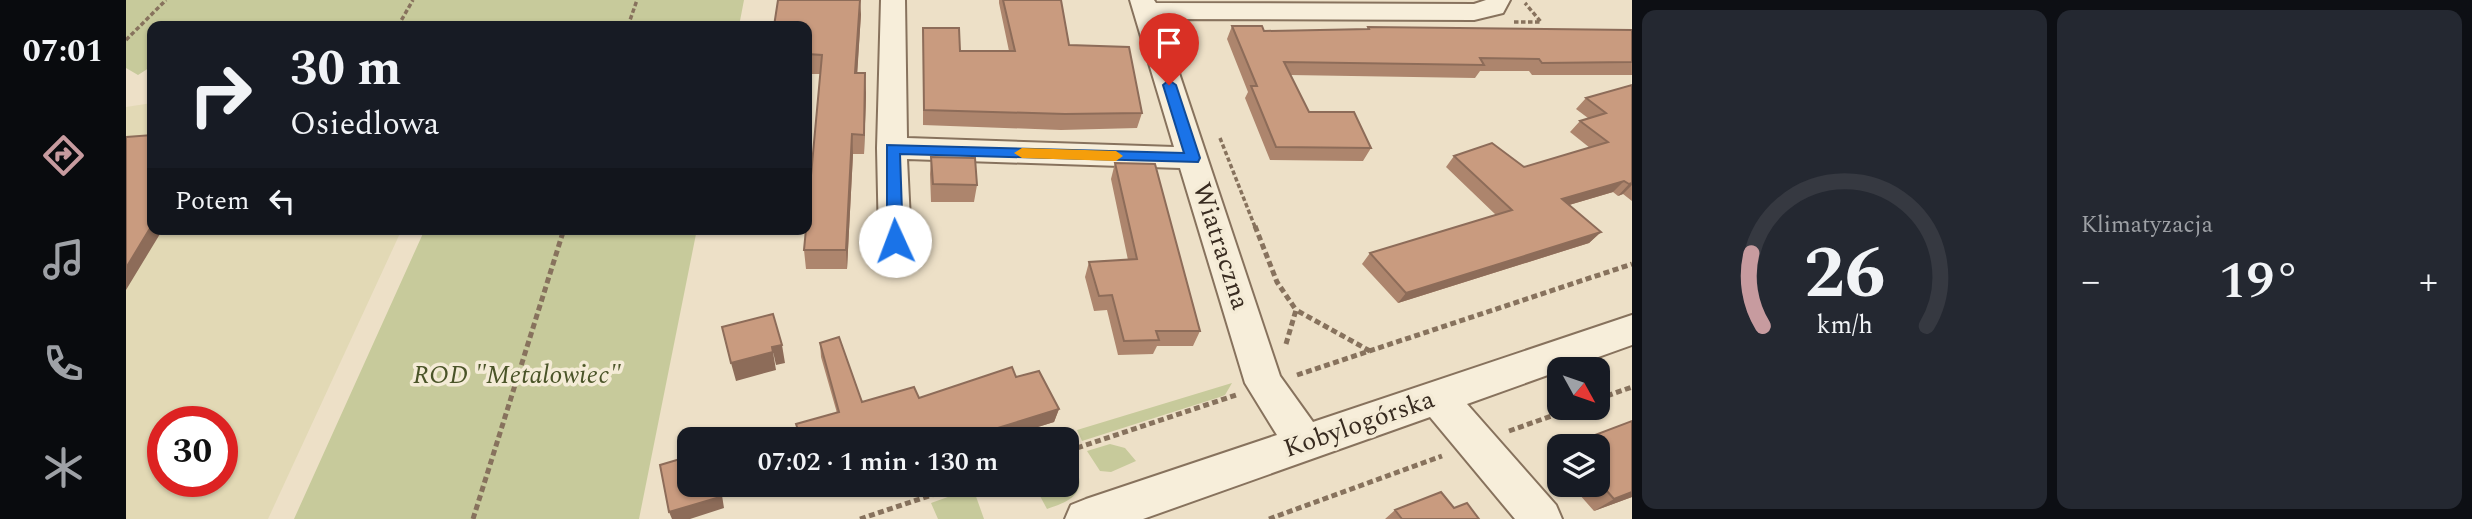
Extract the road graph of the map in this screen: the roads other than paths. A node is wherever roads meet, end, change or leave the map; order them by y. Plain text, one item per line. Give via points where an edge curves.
1 (892, 0) edge
2 (1499, 0) edge
3 (1144, 5) edge
4 (892, 148) junction
5 (1192, 158) junction
6 (895, 241) dead end
7 (1632, 330) edge
8 (1437, 397) junction
9 (1305, 443) junction
10 (1086, 519) edge
11 (1541, 519) edge

1 - 4 street
2 - 3 street via 1494,8 1474,12
3 - 5 street, Wiatraczna
4 - 5 street
4 - 6 street
5 - 9 street, Wiatraczna via 1264,383
7 - 8 street, Kobylogórska
8 - 9 street, Kobylogórska
8 - 11 street
9 - 10 street, Kobylogórska

